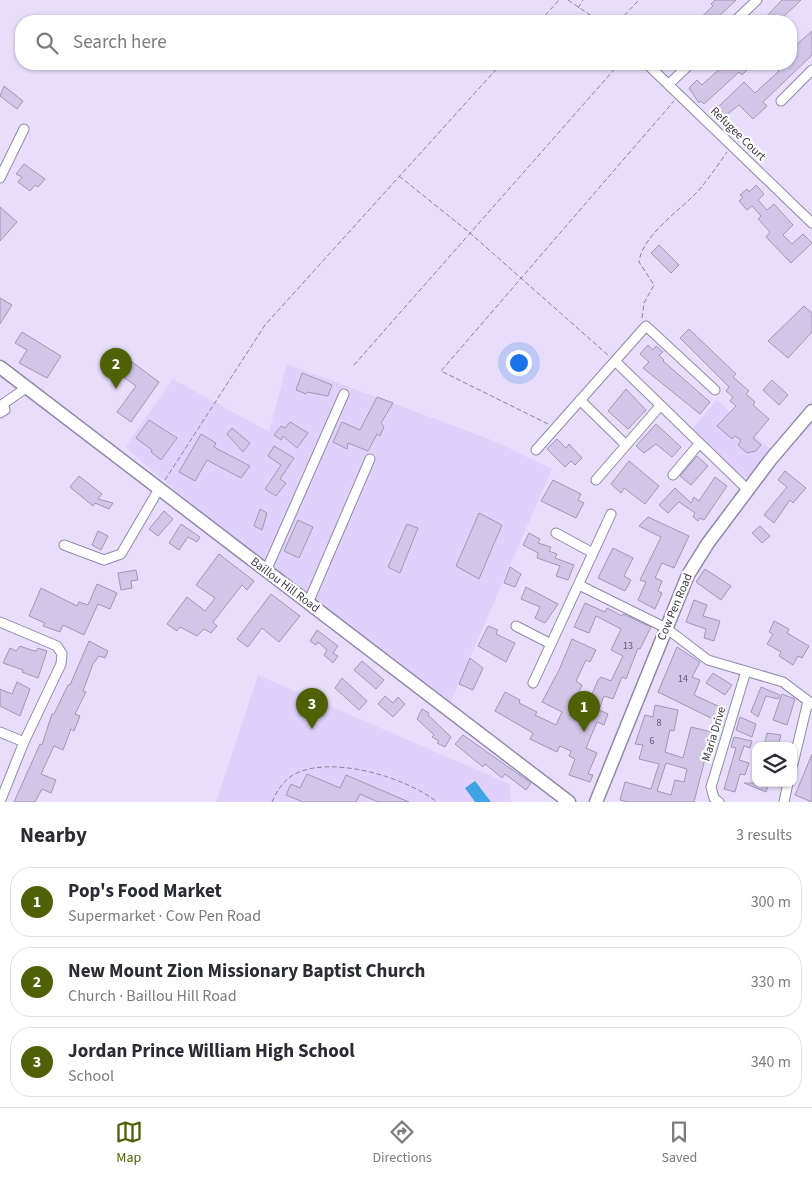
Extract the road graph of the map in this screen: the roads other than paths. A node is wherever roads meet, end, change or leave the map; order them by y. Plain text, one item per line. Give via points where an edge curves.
1 (757, 0) edge
2 (741, 15) edge
3 (654, 70) edge
4 (684, 70) edge
5 (812, 70) edge
6 (669, 84) junction
7 (781, 101) dead end
8 (24, 129) dead end
9 (0, 178) edge
10 (812, 223) edge
11 (615, 361) junction
12 (0, 368) edge
13 (26, 388) junction
14 (715, 390) dead end
15 (344, 394) dead end
16 (580, 400) junction
17 (2, 403) edge
18 (660, 406) junction
19 (812, 412) edge
20 (0, 413) edge
21 (699, 444) junction
22 (626, 445) junction
23 (536, 450) dead end
24 (370, 459) dead end
25 (673, 475) dead end
26 (596, 480) dead end
27 (159, 489) junction
28 (748, 490) junction
29 (611, 514) dead end
30 (556, 533) dead end
31 (64, 545) dead end
32 (593, 553) junction
33 (266, 571) junction
34 (579, 585) junction
35 (308, 603) junction
36 (0, 622) edge
37 (516, 626) dead end
38 (666, 628) junction
39 (551, 644) junction
40 (746, 671) junction
41 (533, 683) dead end
42 (810, 702) edge
43 (0, 732) edge
44 (24, 742) junction
45 (797, 749) edge
46 (787, 787) edge
47 (0, 802) edge
48 (569, 802) edge
49 (596, 802) edge
50 (718, 802) edge
51 (784, 802) edge

1 - 2 street
3 - 6 street, Refugee Court
4 - 6 street
5 - 7 street
6 - 10 street, Refugee Court
8 - 9 street
11 - 14 street via 646,326
11 - 16 street
11 - 18 street
12 - 13 main road, Baillou Hill Road
13 - 17 street
13 - 27 main road, Baillou Hill Road
15 - 33 street
16 - 22 street
16 - 23 street
17 - 20 street via 4,410
18 - 21 street
18 - 22 street
19 - 28 main road, Cow Pen Road via 785,440
21 - 25 street
21 - 28 street
22 - 26 street
24 - 35 street
27 - 31 street via 121,554 104,560
27 - 33 main road, Baillou Hill Road
28 - 38 main road, Cow Pen Road via 688,575
29 - 32 street
30 - 32 street
32 - 34 street
33 - 35 main road, Baillou Hill Road
34 - 38 street
34 - 39 street
35 - 48 main road, Baillou Hill Road
36 - 44 street via 57,646 62,654 61,664
37 - 39 street
38 - 40 street via 708,660
38 - 49 main road, Cow Pen Road
39 - 41 street
40 - 42 street via 783,682
40 - 50 street, Maria Drive via 711,787
42 - 45 street
43 - 44 street
44 - 47 street
46 - 51 street

